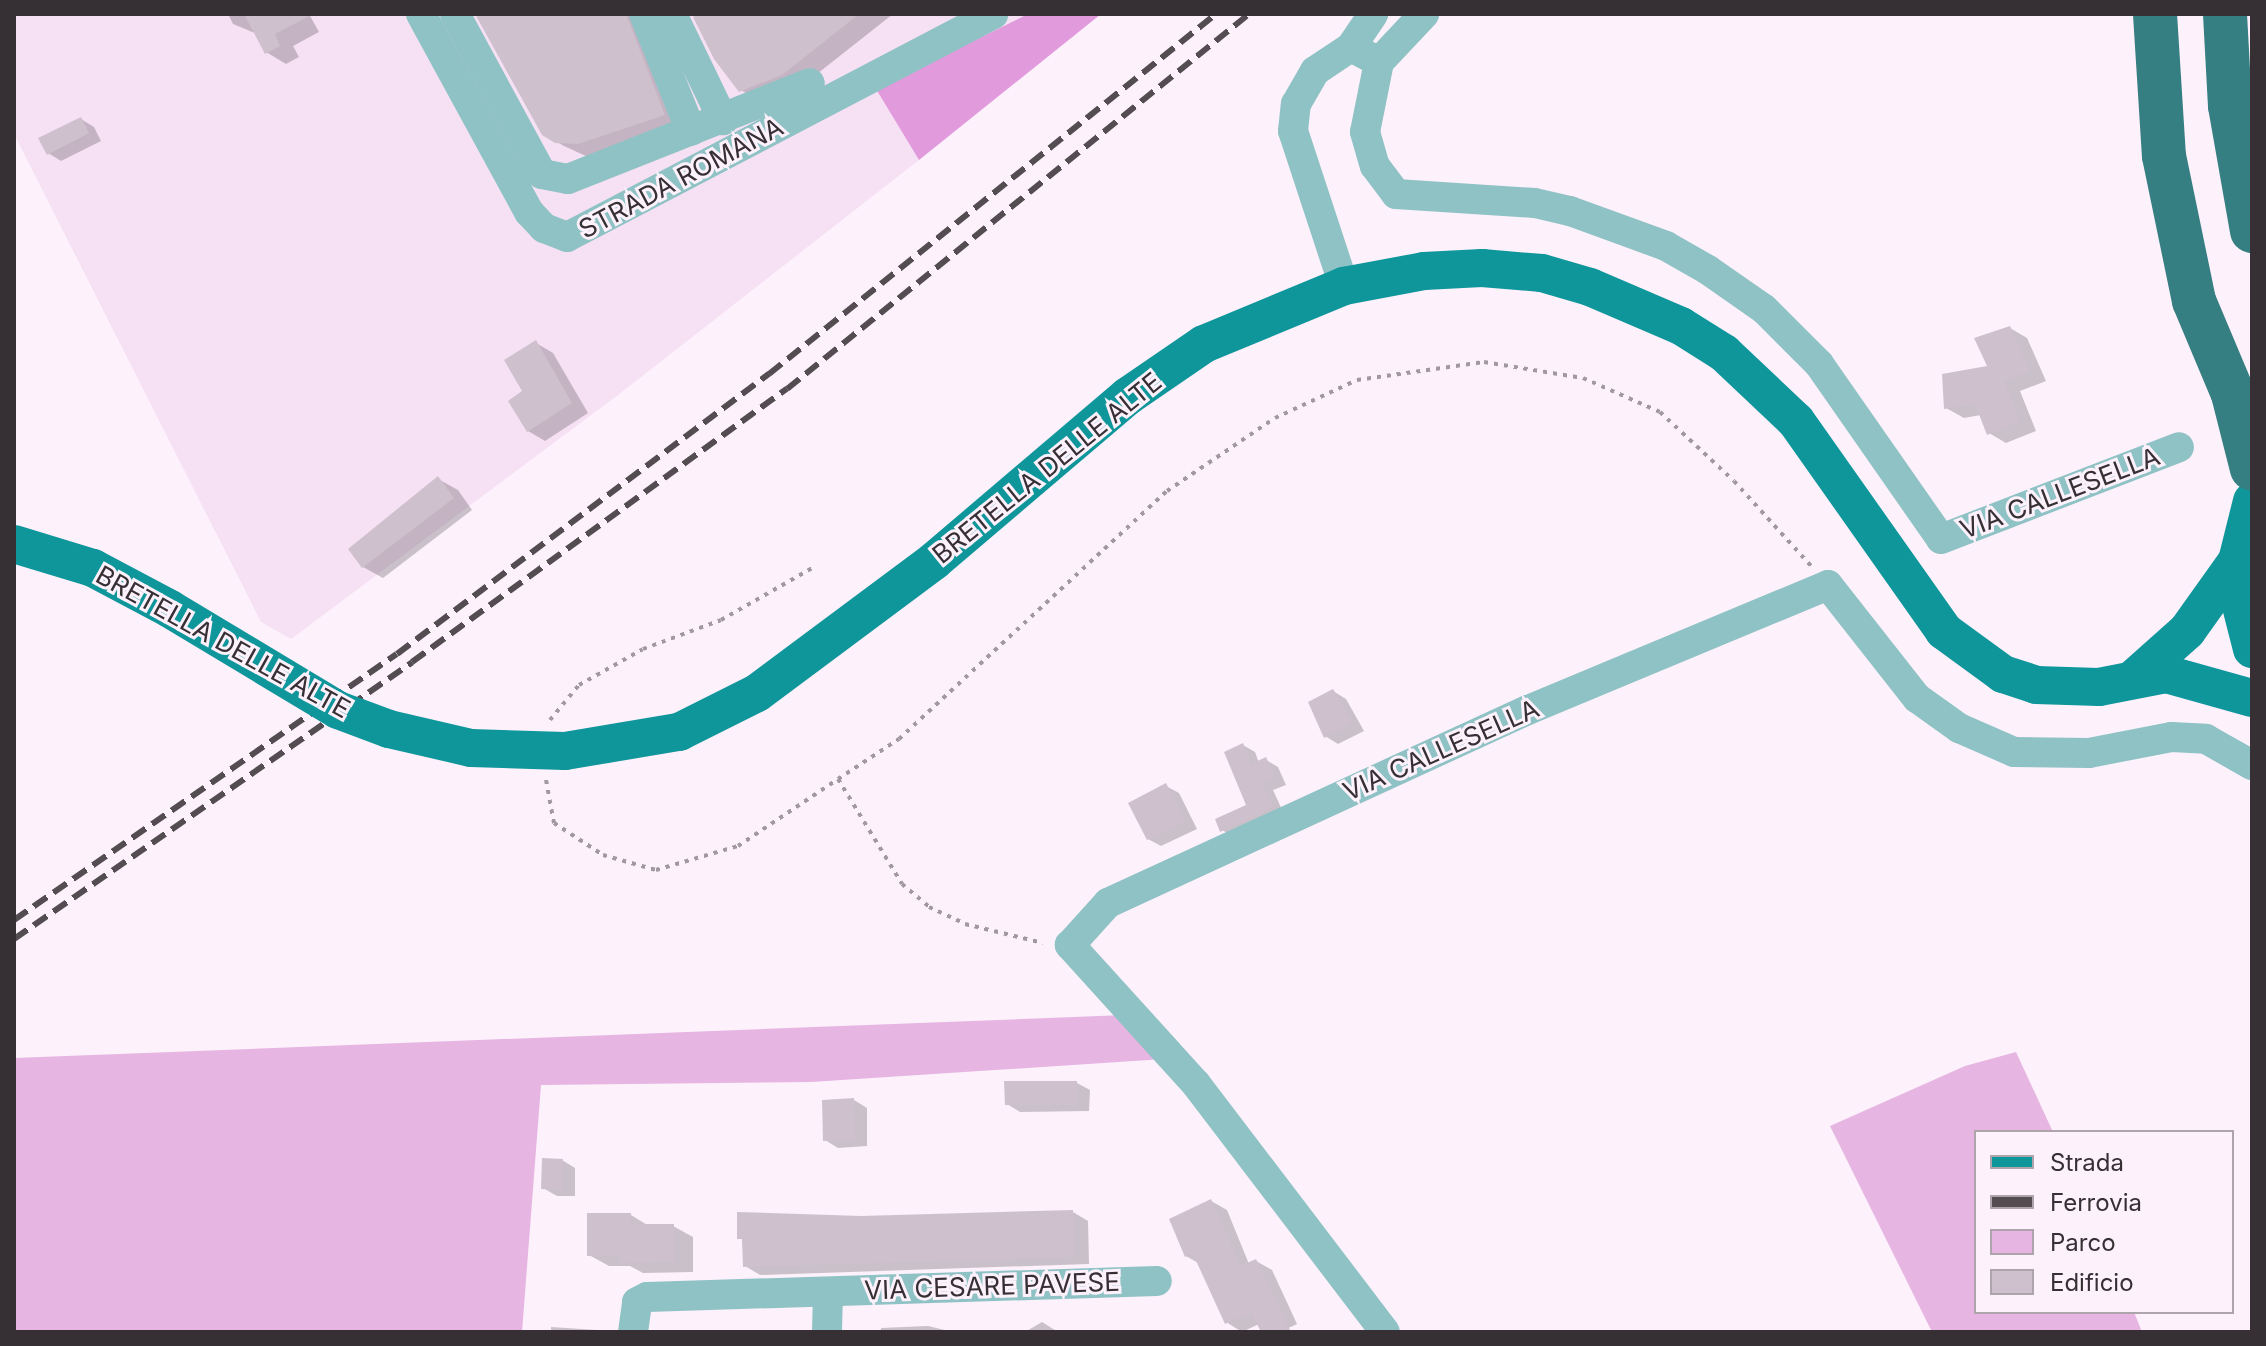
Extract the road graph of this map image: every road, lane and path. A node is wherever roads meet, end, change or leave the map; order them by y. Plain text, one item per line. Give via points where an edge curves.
1 (421, 14) edge
2 (455, 14) edge
3 (644, 14) edge
4 (672, 14) edge
5 (993, 14) edge
6 (1373, 14) edge
7 (1424, 14) edge
8 (2155, 14) edge
9 (2225, 14) edge
10 (956, 22) edge
11 (1351, 47) junction
12 (1379, 62) junction
13 (810, 83) dead end
14 (723, 120) junction
15 (691, 131) junction
16 (2252, 231) edge
17 (1344, 286) junction
18 (2179, 447) dead end
19 (2252, 469) edge
20 (2252, 501) edge
21 (14, 544) edge
22 (2237, 561) junction
23 (814, 567) dead end
24 (1828, 585) junction
25 (2252, 649) edge
26 (2132, 680) junction
27 (2252, 698) edge
28 (552, 748) junction
29 (2252, 765) edge
30 (838, 779) junction
31 (1070, 945) junction
32 (1157, 1281) dead end
33 (828, 1292) junction
34 (633, 1332) edge
35 (827, 1332) edge
36 (1385, 1332) edge

1 - 10 street, STRADA ROMANA via 529,212 544,228 567,237
2 - 15 street via 542,174 568,179
3 - 15 street
4 - 14 street
5 - 10 street, STRADA ROMANA
6 - 11 street
7 - 12 street
8 - 19 highway via 2164,156 2194,301 2233,394
9 - 16 highway via 2230,106
11 - 12 street
11 - 17 street via 1315,71 1296,104 1293,131
12 - 18 street, VIA CALLESELLA via 1365,132 1375,166 1396,194 1535,203 1570,211 1666,246 1708,270 1764,309 1819,364 1941,539
13 - 14 street
14 - 15 street
17 - 26 main road, BRETELLA DELLE ALTE via 1424,271 1482,268 1542,273 1638,304 1724,353 1796,421 1944,631 1973,656 2036,685 2099,687
17 - 28 main road, BRETELLA DELLE ALTE via 1204,344 1128,396 934,561 757,693 679,732
20 - 22 main road
21 - 28 main road, BRETELLA DELLE ALTE, bridge via 93,568 338,710 389,729 471,748
22 - 25 main road via 2238,594
22 - 26 main road via 2187,631
23 - 28 path via 721,620 643,649 579,685
24 - 29 street via 1917,698 1959,728 2000,746 2042,755 2089,753 2171,737 2206,739
24 - 30 path via 1734,481 1660,412 1583,378 1484,362 1357,380 1275,418 1167,491 899,739
24 - 31 street, VIA CALLESELLA via 1528,710 1108,903
26 - 27 main road, BRETELLA DELLE ALTE via 2166,674
28 - 30 path via 554,823 603,855 656,870 738,846
30 - 31 path via 902,884 929,907 1021,941
31 - 36 street via 1196,1084
32 - 33 street, VIA CESARE PAVESE
33 - 34 street, VIA CESARE PAVESE via 647,1297 637,1302
33 - 35 street, VIA CESARE PAVESE

